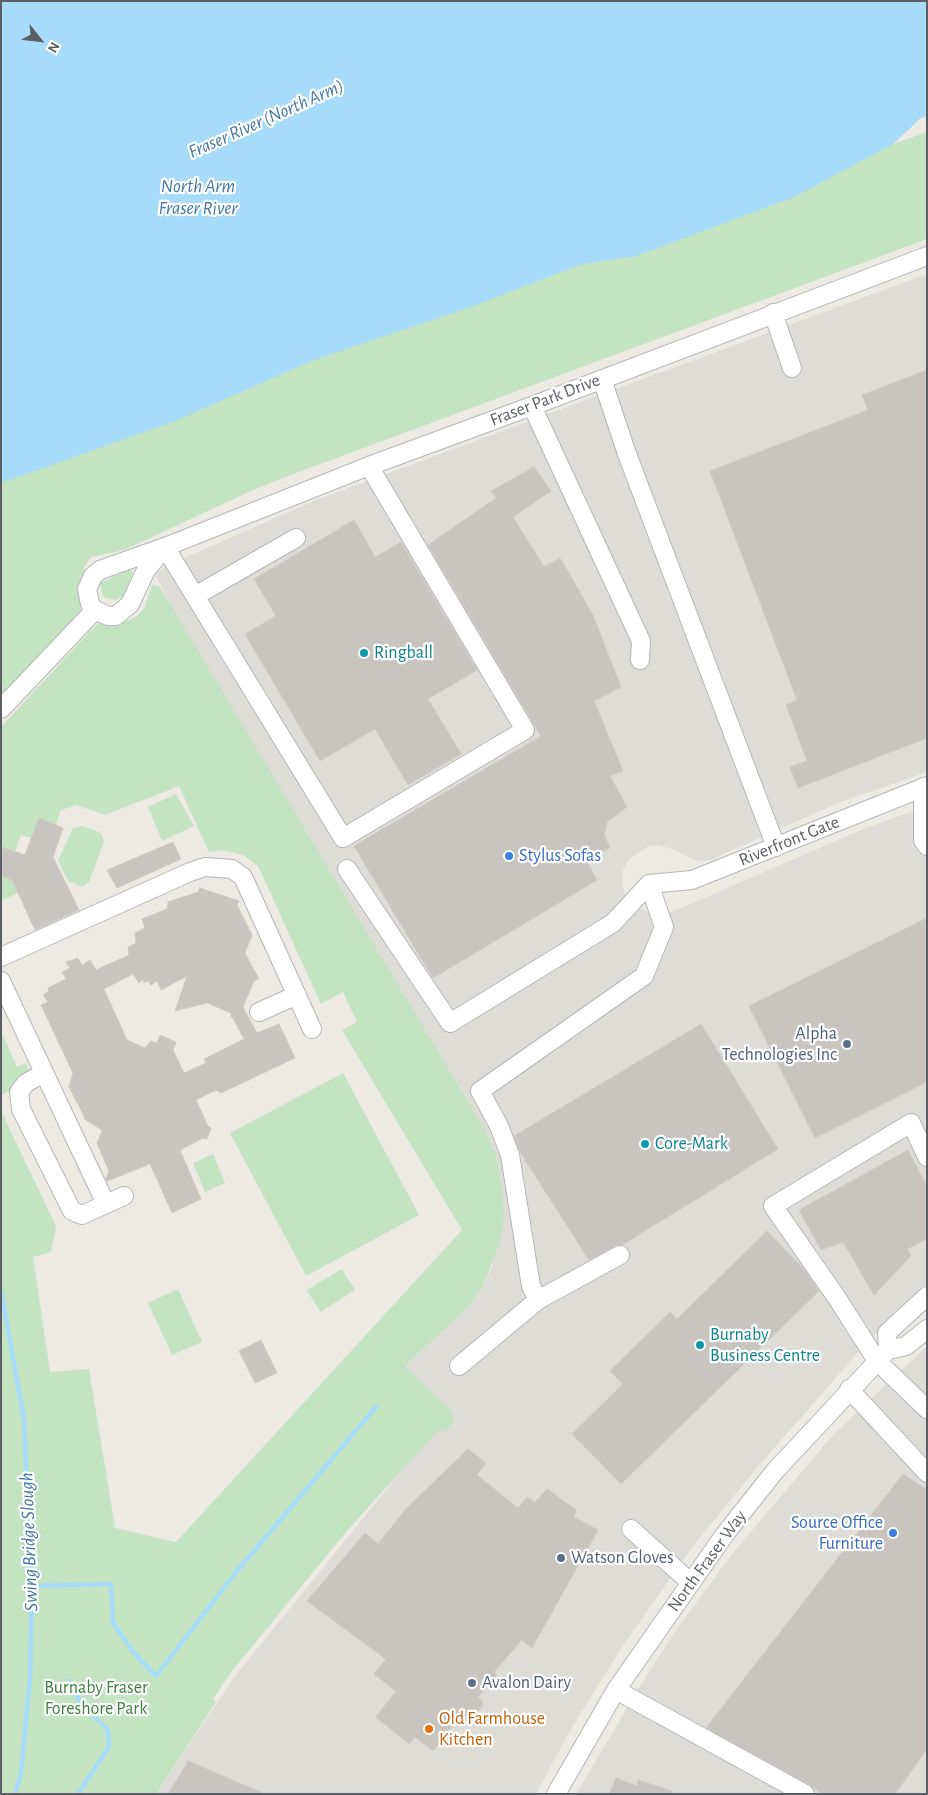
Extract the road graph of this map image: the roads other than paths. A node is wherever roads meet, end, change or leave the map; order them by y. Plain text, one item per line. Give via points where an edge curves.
1 (927, 256) edge
2 (773, 313) junction
3 (792, 368) dead end
4 (602, 378) junction
5 (532, 406) junction
6 (369, 466) junction
7 (296, 538) dead end
8 (165, 548) junction
9 (195, 596) junction
10 (95, 610) junction
11 (640, 660) dead end
12 (1, 709) edge
13 (925, 787) edge
14 (927, 846) edge
15 (776, 847) junction
16 (347, 869) dead end
17 (649, 884) junction
18 (1, 957) edge
19 (1, 981) edge
20 (297, 994) junction
21 (259, 1012) dead end
22 (312, 1029) dead end
23 (44, 1073) junction
24 (927, 1157) edge
25 (124, 1196) dead end
26 (106, 1204) junction
27 (620, 1255) dead end
28 (927, 1296) edge
29 (538, 1300) junction
30 (927, 1329) edge
31 (882, 1355) junction
32 (459, 1366) dead end
33 (849, 1389) junction
34 (927, 1409) edge
35 (927, 1473) edge
36 (630, 1529) dead end
37 (690, 1582) junction
38 (616, 1690) junction
39 (556, 1794) edge
40 (805, 1794) edge

1 - 2 street, Fraser Park Drive
2 - 3 street
2 - 4 street, Fraser Park Drive
4 - 5 street, Fraser Park Drive
4 - 15 street via 627,454
5 - 6 street, Fraser Park Drive
5 - 11 street via 642,640
6 - 8 street, Fraser Park Drive
6 - 9 street via 525,730 343,838
7 - 9 street
8 - 9 street
8 - 10 street, Fraser Park Drive via 146,570 130,604 116,616
8 - 10 street, Fraser Park Drive via 100,570 93,576 87,589 90,604
10 - 12 street
13 - 14 street via 924,840
13 - 15 street, Riverfront Gate
15 - 17 street, Riverfront Gate via 692,880
16 - 17 street via 450,1023 613,923
17 - 29 street via 664,927 644,976 480,1092 499,1126 510,1155 530,1286
18 - 20 street via 190,872 219,867 232,869 243,877
19 - 23 street
20 - 21 street
20 - 22 street
23 - 26 street
23 - 26 street via 26,1083 19,1092 21,1109 72,1211 82,1215
24 - 31 street via 911,1123 773,1206 837,1298
25 - 26 street
27 - 29 street
28 - 31 street via 887,1333
29 - 32 street
30 - 31 street, North Fraser Way via 906,1346
31 - 33 street, North Fraser Way
31 - 34 street
33 - 35 street
33 - 37 street, North Fraser Way via 775,1471
36 - 37 street
37 - 38 street, North Fraser Way
38 - 39 street, North Fraser Way
38 - 40 street

